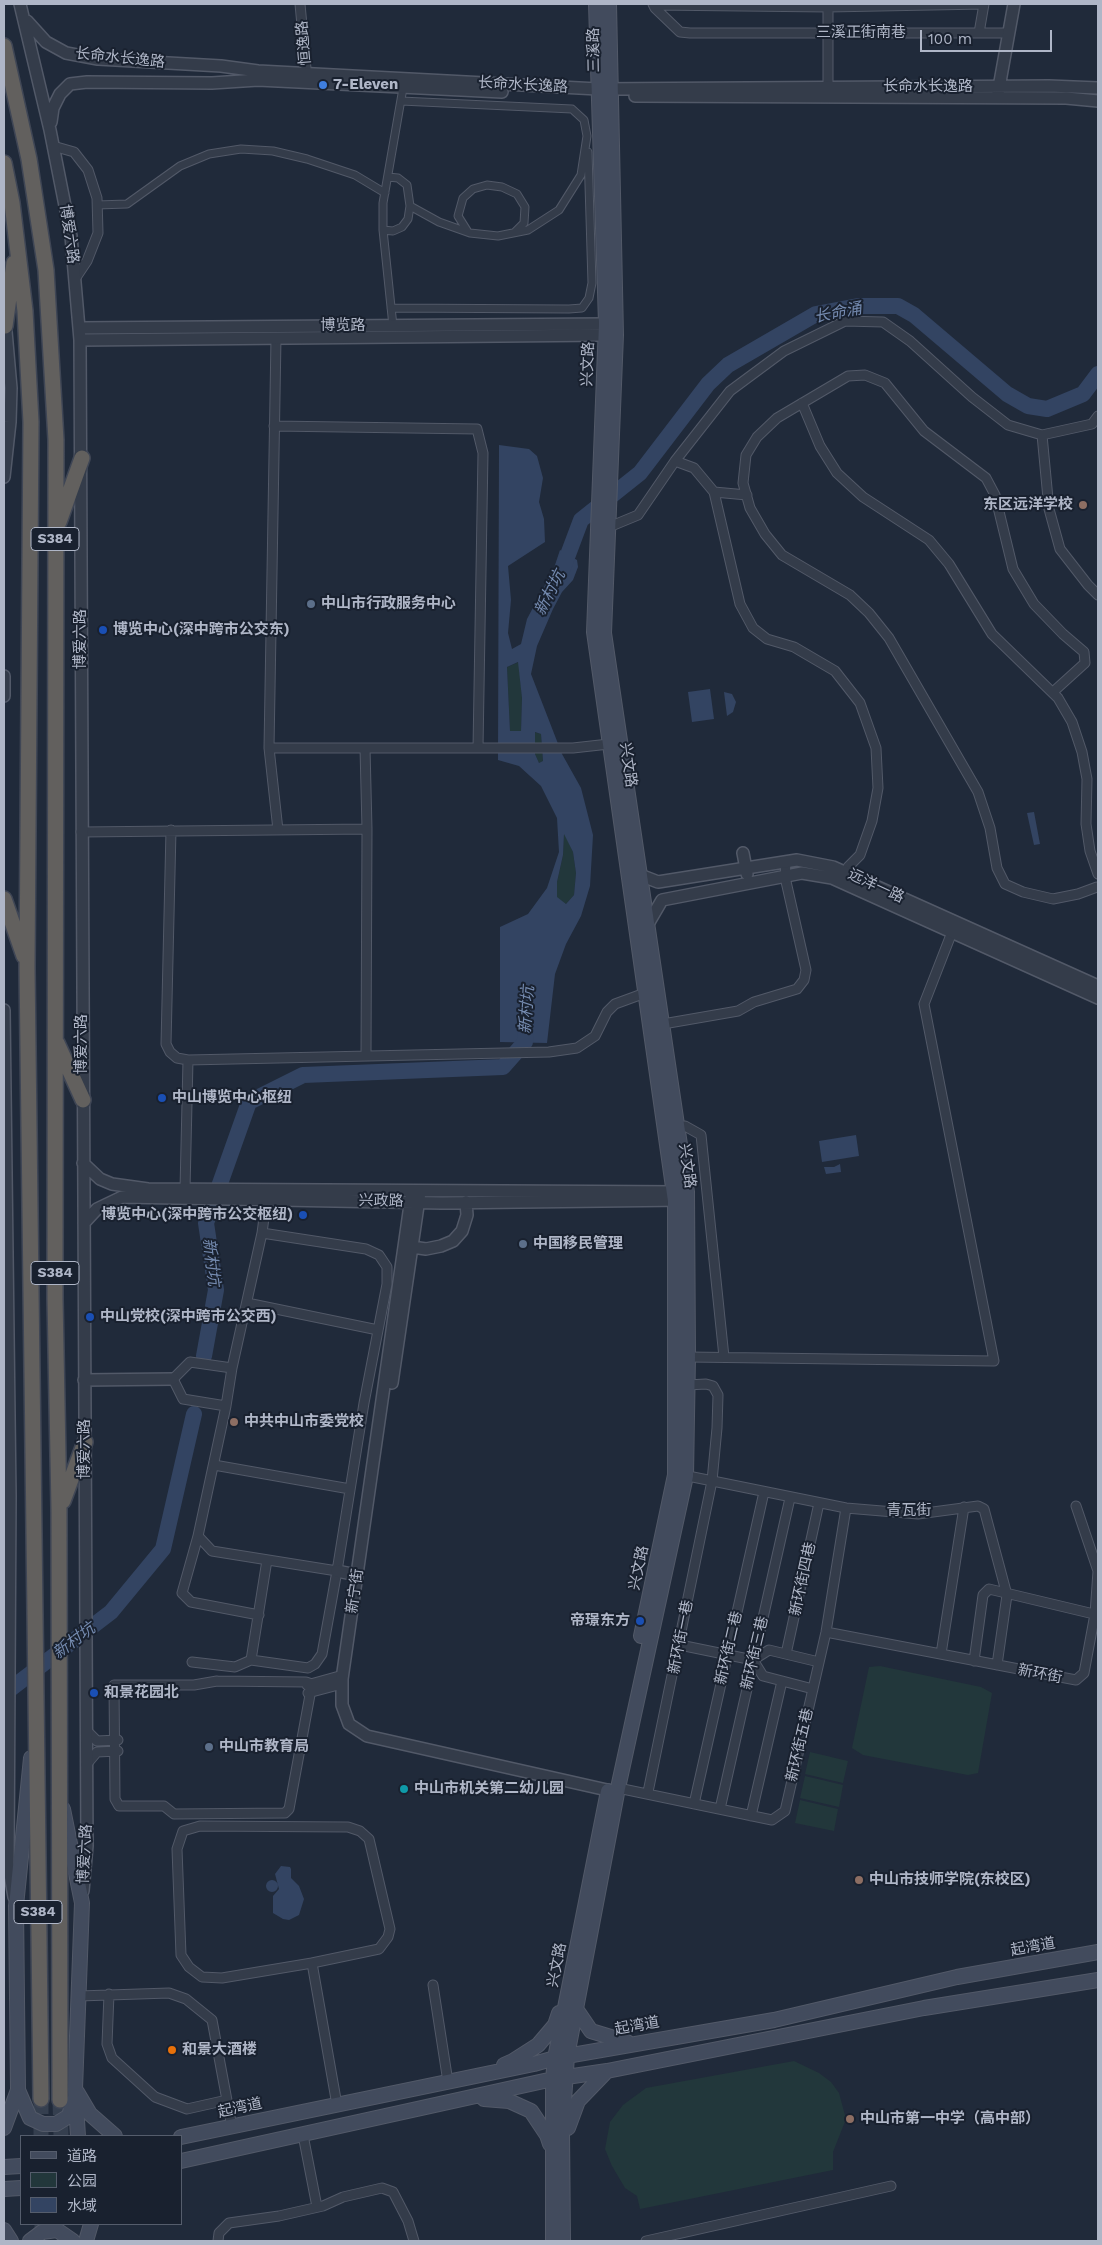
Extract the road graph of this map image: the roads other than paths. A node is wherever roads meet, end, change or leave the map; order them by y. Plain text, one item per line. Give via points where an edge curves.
1 (20, 4) edge
2 (300, 4) edge
3 (596, 4) edge
4 (609, 4) edge
5 (653, 4) edge
6 (984, 4) edge
7 (1014, 4) edge
8 (828, 5) edge
9 (24, 17) junction
10 (829, 33) junction
11 (979, 33) junction
12 (1009, 33) junction
13 (4, 46) edge
14 (307, 78) junction
15 (828, 87) junction
16 (403, 88) junction
17 (1098, 88) edge
18 (604, 92) junction
19 (998, 92) junction
20 (1098, 100) edge
21 (401, 101) junction
22 (50, 130) junction
23 (587, 136) junction
24 (53, 146) junction
25 (4, 163) edge
26 (388, 177) junction
27 (385, 193) junction
28 (97, 205) junction
29 (410, 206) junction
30 (383, 230) junction
31 (468, 233) junction
32 (514, 233) junction
33 (17, 242) junction
34 (75, 278) junction
35 (391, 308) junction
36 (5, 320) edge
37 (393, 326) junction
38 (611, 330) junction
39 (80, 334) junction
40 (276, 338) junction
41 (802, 403) junction
42 (1098, 416) edge
43 (7, 422) edge
44 (274, 426) junction
45 (1042, 435) junction
46 (82, 458) junction
47 (675, 461) junction
48 (4, 476) edge
49 (714, 492) junction
50 (747, 495) junction
51 (605, 519) junction
52 (55, 535) junction
53 (1098, 595) edge
54 (4, 676) edge
55 (1053, 692) junction
56 (4, 696) edge
57 (609, 744) junction
58 (269, 748) junction
59 (365, 748) junction
60 (478, 748) junction
61 (367, 829) junction
62 (171, 830) junction
63 (278, 830) junction
64 (81, 832) junction
65 (743, 853) dead end
66 (786, 862) junction
67 (746, 868) junction
68 (845, 874) junction
69 (640, 875) junction
70 (1098, 875) edge
71 (784, 876) junction
72 (749, 884) junction
73 (1097, 888) edge
74 (4, 899) edge
75 (648, 924) junction
76 (954, 928) junction
77 (27, 967) junction
78 (1098, 986) edge
79 (646, 993) junction
80 (1098, 998) edge
81 (4, 1010) edge
82 (663, 1024) junction
83 (54, 1037) junction
84 (366, 1055) junction
85 (188, 1060) junction
86 (83, 1100) junction
87 (679, 1127) junction
88 (83, 1163) junction
89 (183, 1193) junction
90 (267, 1195) junction
91 (5, 1196) edge
92 (681, 1196) junction
93 (415, 1197) junction
94 (466, 1202) junction
95 (84, 1223) junction
96 (262, 1233) junction
97 (5, 1236) edge
98 (412, 1246) junction
99 (247, 1303) junction
100 (378, 1330) junction
101 (688, 1357) junction
102 (724, 1357) junction
103 (232, 1368) junction
104 (173, 1379) junction
105 (84, 1380) junction
106 (687, 1385) junction
107 (226, 1406) junction
108 (85, 1442) junction
109 (214, 1465) junction
110 (681, 1475) junction
111 (712, 1481) junction
112 (350, 1488) junction
113 (764, 1492) junction
114 (7, 1493) edge
115 (790, 1498) junction
116 (819, 1503) junction
117 (1076, 1506) dead end
118 (846, 1508) junction
119 (964, 1508) junction
120 (59, 1509) junction
121 (198, 1536) junction
122 (267, 1560) junction
123 (336, 1571) junction
124 (357, 1575) junction
125 (1006, 1593) junction
126 (259, 1614) junction
127 (1097, 1614) edge
128 (826, 1632) junction
129 (680, 1645) junction
130 (786, 1654) junction
131 (942, 1654) junction
132 (728, 1655) junction
133 (251, 1660) junction
134 (754, 1660) junction
135 (974, 1660) junction
136 (192, 1662) dead end
137 (819, 1662) junction
138 (997, 1665) junction
139 (343, 1680) junction
140 (782, 1681) junction
141 (309, 1689) junction
142 (813, 1689) junction
143 (35, 1725) junction
144 (86, 1730) junction
145 (116, 1740) junction
146 (116, 1752) junction
147 (86, 1765) junction
148 (59, 1784) junction
149 (613, 1789) junction
150 (648, 1792) junction
151 (694, 1804) junction
152 (720, 1809) junction
153 (751, 1816) junction
154 (6, 1827) edge
155 (82, 1903) junction
156 (16, 1906) junction
157 (1098, 1952) edge
158 (312, 1963) junction
159 (1098, 1980) edge
160 (433, 1986) dead end
161 (109, 1994) junction
162 (80, 1996) junction
163 (571, 2006) junction
164 (633, 2043) junction
165 (561, 2057) junction
166 (607, 2071) junction
167 (467, 2078) junction
168 (559, 2078) junction
169 (448, 2082) junction
170 (76, 2089) junction
171 (18, 2090) junction
172 (470, 2098) junction
173 (40, 2099) tunnel mouth
174 (60, 2100) tunnel mouth
175 (227, 2100) junction
176 (337, 2105) junction
177 (232, 2126) junction
178 (4, 2128) edge
179 (78, 2135) edge
180 (114, 2135) edge
181 (303, 2136) junction
182 (182, 2137) edge
183 (558, 2153) junction
184 (182, 2161) edge
185 (20, 2166) edge
186 (4, 2167) edge
187 (892, 2186) dead end
188 (20, 2188) edge
189 (4, 2189) edge
190 (317, 2207) junction
191 (91, 2225) edge
192 (4, 2230) edge
193 (11, 2241) edge
194 (30, 2241) edge
195 (73, 2241) edge
196 (86, 2241) edge
197 (218, 2241) edge
198 (414, 2241) edge
199 (553, 2241) edge
200 (563, 2241) edge
201 (646, 2241) edge

1 - 9 street, 博爱六路
2 - 14 street, 恒逸路
3 - 18 main road, 三溪路
4 - 18 main road, 三溪路
5 - 8 street
5 - 10 street, 三溪正街南巷 via 680,32
6 - 8 street
6 - 11 street
7 - 12 street
8 - 10 street
9 - 14 street, 长命水长逸路 via 46,42 66,53 98,60
9 - 22 street, 博爱六路
10 - 11 street, 三溪正街南巷
10 - 15 street
11 - 12 street, 三溪正街南巷
12 - 19 street
13 - 52 highway, 博爱六路 / S384 via 29,159 46,270 56,440
14 - 16 street, 长命水长逸路
14 - 18 street, 长命水长逸路
14 - 22 street, 长命水长逸路 via 212,83 70,84 53,108
15 - 18 street, 长命水长逸路
15 - 19 street, 长命水长逸路
16 - 18 street, 长命水长逸路
16 - 21 street
17 - 19 street, 长命水长逸路
18 - 19 street, 长命水长逸路
18 - 38 main road, 兴文路
19 - 20 street, 长命水长逸路
21 - 23 street via 572,109 584,120
21 - 26 street
22 - 24 street, 博爱六路
23 - 32 street via 581,175 559,210 528,230
23 - 35 street via 592,283 589,298 582,308
24 - 28 street via 74,152 88,170
24 - 34 street, 博爱六路 via 71,236
25 - 33 highway, S384
26 - 27 street
26 - 29 street via 398,178 407,185
27 - 28 street via 355,174 307,159 273,151 241,149 209,154 180,166 127,204
27 - 30 street
28 - 34 street via 98,233 87,261
29 - 30 street via 408,219 402,227 393,231
29 - 31 street
30 - 35 street
31 - 32 street via 498,236
31 - 32 street via 458,216 463,198 473,189 487,185 517,194 525,207 524,223
33 - 36 highway
33 - 77 highway, S384 via 25,311 31,422
34 - 39 street, 博爱六路
35 - 37 street
36 - 43 street via 10,388
37 - 38 street, 博览路
37 - 39 street, 博览路
38 - 40 street, 博览路
38 - 51 main road, 兴文路
39 - 40 street, 博览路
39 - 46 street, 博爱六路
40 - 44 street
41 - 50 street via 757,437 746,455 743,483
41 - 55 street via 820,446 837,473 863,497 929,540 949,564 992,634
41 - 55 street via 848,376 865,374 885,384 924,431 986,478 995,495 1013,569 1034,604 1084,652 1086,663
42 - 45 street via 1092,424
43 - 48 street
44 - 58 street
44 - 60 street via 477,429 483,453
45 - 47 street via 1008,424 972,397 910,340 882,322 845,321 784,352 730,391
45 - 53 street via 1049,509 1060,549
46 - 52 highway
46 - 64 street, 博爱六路
47 - 49 street via 694,468
47 - 51 street via 638,515
49 - 50 street
49 - 68 street via 740,604 754,628 767,639 794,647 835,671 860,703 876,748 878,788 872,821 860,855
50 - 73 street via 750,508 765,534 782,555 850,595 888,638 978,792 986,810 997,868 1006,884 1053,899
51 - 57 main road, 兴文路 via 594,632
51 - 69 main road, 兴文路 via 604,633
52 - 83 highway, 博爱六路 / S384
54 - 56 street
55 - 70 street via 1072,722 1082,752 1088,779 1086,824
57 - 60 street via 573,748
57 - 79 main road, 兴文路
58 - 59 street
58 - 63 street
59 - 60 street
59 - 61 street
61 - 63 street
61 - 84 street
62 - 63 street
62 - 64 street
62 - 85 street via 166,1044 177,1058
64 - 86 street, 博爱六路
65 - 67 street
66 - 67 street, 远洋一路
66 - 68 street, 远洋一路 via 797,860 833,867
66 - 71 street
67 - 69 street, 远洋一路 via 658,882
67 - 72 street
68 - 71 street, 远洋一路 via 832,878 802,873
68 - 76 street, 远洋一路
69 - 75 main road, 兴文路
70 - 73 street
71 - 72 street, 远洋一路
71 - 82 street via 806,970 797,989 738,1010
72 - 75 street, 远洋一路 via 662,900
74 - 77 highway
75 - 82 main road, 兴文路
76 - 78 street, 远洋一路
76 - 80 street, 远洋一路
76 - 102 street via 924,1004 994,1361
77 - 143 highway, S384
79 - 84 street via 615,1004 594,1036 577,1048 535,1053
79 - 92 main road, 兴文路
81 - 91 street
82 - 87 main road, 兴文路
83 - 86 highway
83 - 120 highway, 博爱六路 / S384
84 - 85 street
85 - 89 street
86 - 88 street, 博爱六路
87 - 92 main road, 兴文路
87 - 102 street via 685,1126 701,1136
88 - 89 street, 兴政路 via 100,1179 112,1184
88 - 95 street, 博爱六路
89 - 90 street, 兴政路
89 - 95 street, 兴政路 via 122,1198 97,1209
90 - 93 street, 兴政路
90 - 96 street
91 - 97 street
92 - 93 street, 兴政路
92 - 94 street, 兴政路
92 - 101 main road, 兴文路
92 - 110 main road, 兴文路
93 - 94 street, 兴政路
93 - 98 street
93 - 124 street, 新宁街
94 - 98 street via 467,1215 462,1231 453,1241 426,1249
95 - 105 street, 博爱六路
96 - 99 street
96 - 100 street via 366,1249 379,1255 387,1267 387,1284
97 - 114 street
98 - 149 street via 349,1677 349,1704 355,1719 370,1730
99 - 100 street
99 - 103 street
100 - 112 street
101 - 102 street
101 - 106 main road, 兴文路
103 - 104 street via 190,1362
103 - 107 street
104 - 105 street
104 - 107 street via 183,1399
105 - 108 street, 博爱六路
106 - 110 main road, 兴文路
106 - 111 street, 新环街一巷 via 713,1386 718,1395
107 - 109 street
108 - 120 highway
108 - 144 street, 博爱六路
109 - 112 street
109 - 121 street
110 - 111 street, 青瓦街
110 - 149 main road, 兴文路
111 - 113 street, 青瓦街
111 - 129 street, 新环街一巷
112 - 123 street
113 - 115 street, 青瓦街
113 - 132 street, 新环街二巷
114 - 154 street via 9,1724
115 - 116 street, 青瓦街
115 - 134 street, 新环街三巷
116 - 118 street, 青瓦街
116 - 130 street, 新环街四巷
117 - 127 street, 新环街 via 1098,1571
118 - 119 street, 青瓦街 via 918,1514
118 - 128 street, 新环街五巷
119 - 125 street, 青瓦街 via 978,1506 984,1509
119 - 131 street
120 - 148 highway, 博爱六路 / S384
121 - 122 street via 212,1551
121 - 126 street via 182,1593 191,1602
122 - 123 street
122 - 126 street
123 - 124 street
123 - 133 street via 322,1654 315,1664 308,1668
124 - 139 street, 新宁街
125 - 127 street
125 - 135 street via 989,1589 983,1595
125 - 138 street, 青瓦街
126 - 133 street
127 - 138 street, 新环街 via 1084,1673 1076,1680
128 - 131 street, 新环街
128 - 137 street, 新环街五巷
129 - 132 street
129 - 150 street, 新环街一巷
130 - 134 street via 769,1650
130 - 137 street
131 - 135 street, 新环街
132 - 134 street
132 - 151 street, 新环街二巷
133 - 136 street via 235,1667
134 - 140 street via 764,1676
134 - 152 street, 新环街三巷
135 - 138 street, 新环街
137 - 142 street, 新环街五巷
139 - 141 street
139 - 149 street, 新宁街 via 342,1705 349,1724 367,1736
140 - 142 street
140 - 153 street
141 - 145 street via 306,1682 217,1681 194,1685 114,1686
141 - 146 street via 289,1809 284,1813 174,1814 164,1806 119,1806 115,1799
142 - 153 street, 新环街五巷 via 785,1811 772,1820
143 - 156 main road
143 - 173 highway, S384
144 - 145 street via 97,1741
144 - 147 street, 博爱六路
145 - 146 street
146 - 147 street via 97,1752
147 - 155 street, 博爱六路 via 87,1846
148 - 155 main road
148 - 174 highway, 博爱六路 / S384
149 - 150 street, 新环街五巷
149 - 163 main road, 兴文路
150 - 151 street, 新环街五巷
151 - 152 street, 新环街五巷
152 - 153 street, 新环街五巷
154 - 156 street via 8,1863
155 - 162 main road, 博爱六路
156 - 171 main road
157 - 164 main road, 起湾道 via 957,1977 774,2020
158 - 158 street via 380,1949 388,1938 390,1929 369,1839 348,1827 200,1826 183,1831 177,1849 181,1955 189,1967 202,1977 222,1978
158 - 176 street
159 - 166 main road via 924,2008
160 - 169 street
161 - 162 street
161 - 175 street via 168,1993 186,1999 212,2020
161 - 175 street via 107,2044 112,2058 154,2097 187,2109
162 - 170 main road, 博爱六路
163 - 164 main road via 591,2031
163 - 165 main road, 兴文路
163 - 167 main road via 558,2015 555,2025 538,2045 513,2061
164 - 165 main road, 起湾道
165 - 167 main road, 起湾道
165 - 168 main road, 兴文路
166 - 168 main road
166 - 183 main road via 578,2101
167 - 169 main road, 起湾道
168 - 172 main road
168 - 183 main road, 兴文路 via 562,2131
169 - 176 main road, 起湾道
170 - 171 main road via 69,2116 56,2124 43,2124 30,2118
170 - 179 main road
170 - 180 main road via 90,2114
171 - 178 main road
172 - 181 main road
172 - 183 main road via 509,2101 531,2111
175 - 177 street
176 - 177 main road, 起湾道
177 - 182 main road, 起湾道
181 - 184 main road
181 - 190 street
183 - 199 main road, 兴文路
183 - 200 main road, 兴文路
185 - 186 main road
187 - 201 street
188 - 189 main road
190 - 197 street via 229,2223 219,2233
190 - 198 street via 382,2188 393,2192
191 - 196 main road
192 - 193 main road
194 - 195 main road via 42,2232 57,2230

